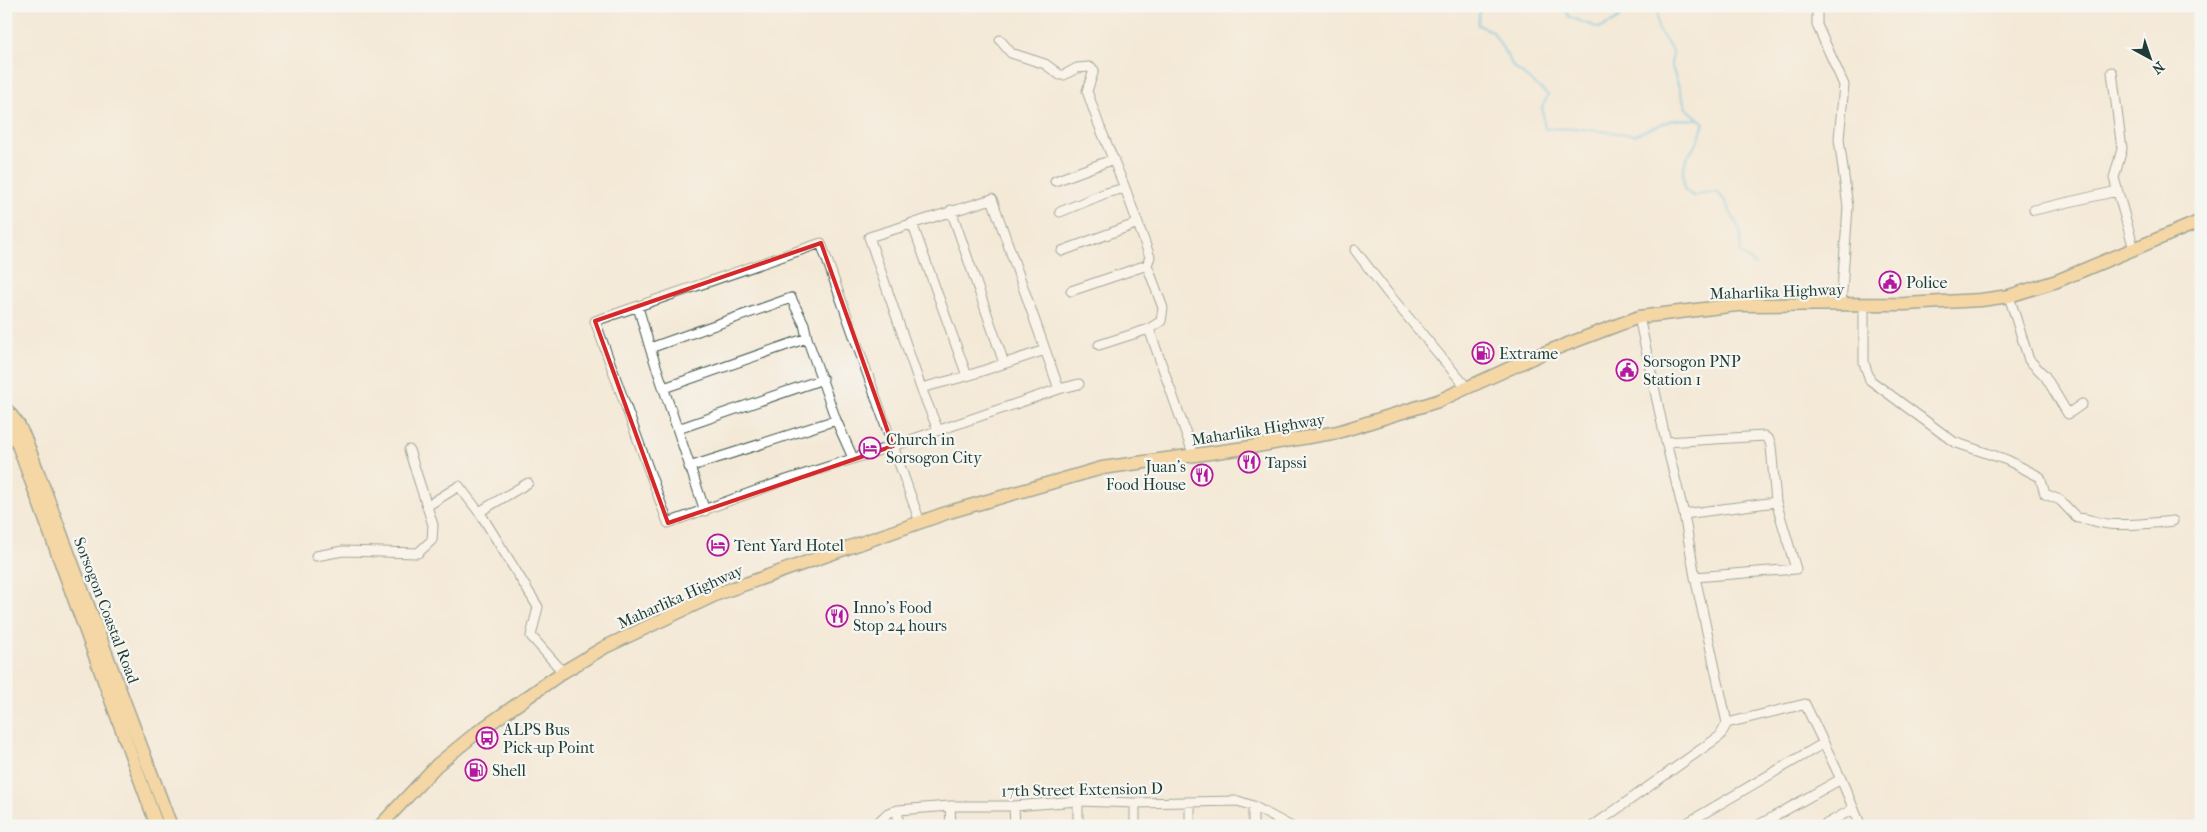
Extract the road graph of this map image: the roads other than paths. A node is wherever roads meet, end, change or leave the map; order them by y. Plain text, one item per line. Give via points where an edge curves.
1 (1817, 6) edge
2 (1000, 40) dead end
3 (2112, 72) dead end
4 (1114, 159) junction
5 (1055, 181) dead end
6 (1125, 188) junction
7 (2118, 191) junction
8 (951, 210) junction
9 (2034, 210) dead end
10 (1060, 212) dead end
11 (2201, 221) edge
12 (912, 223) junction
13 (1138, 223) junction
14 (2134, 249) junction
15 (1355, 250) dead end
16 (1062, 251) dead end
17 (1147, 265) junction
18 (1071, 291) dead end
19 (2009, 296) junction
20 (1841, 304) junction
21 (1864, 304) junction
22 (638, 307) junction
23 (1639, 317) junction
24 (1149, 330) junction
25 (807, 338) junction
26 (1099, 345) dead end
27 (650, 348) junction
28 (1046, 350) junction
29 (1004, 363) junction
30 (967, 376) junction
31 (822, 380) junction
32 (1079, 384) dead end
33 (664, 388) junction
34 (921, 388) junction
35 (1059, 388) junction
36 (1467, 388) junction
37 (2082, 404) dead end
38 (6, 409) edge
39 (836, 420) junction
40 (6, 423) edge
41 (678, 429) junction
42 (938, 430) junction
43 (1666, 442) junction
44 (893, 446) junction
45 (409, 450) dead end
46 (1194, 456) junction
47 (853, 458) junction
48 (690, 467) junction
49 (528, 483) dead end
50 (1776, 502) junction
51 (427, 506) junction
52 (705, 511) junction
53 (479, 512) junction
54 (1684, 514) junction
55 (2173, 521) dead end
56 (920, 522) junction
57 (316, 556) dead end
58 (1695, 578) junction
59 (563, 672) junction
60 (1727, 724) junction
61 (1824, 743) junction
62 (1841, 779) junction
63 (1078, 801) junction
64 (1190, 802) junction
65 (1135, 803) junction
66 (950, 806) junction
67 (1014, 806) junction
68 (1253, 806) junction
69 (1853, 809) junction
70 (898, 810) junction
71 (384, 825) edge
72 (157, 826) edge
73 (172, 826) edge
74 (874, 826) edge
75 (898, 826) edge
76 (950, 826) edge
77 (1015, 826) edge
78 (1078, 826) edge
79 (1135, 826) edge
80 (1190, 826) edge
81 (1253, 826) edge
82 (1290, 826) edge
83 (1593, 826) edge
84 (1682, 826) edge
85 (1757, 826) edge
86 (1823, 826) edge
87 (1861, 826) edge

1 - 20 street via 1817,25 1844,85 1839,139 1848,207
2 - 4 street via 1011,53 1045,64 1060,75 1077,68 1094,70 1087,91
3 - 7 street via 2122,149 2114,178
4 - 5 street
4 - 6 street
6 - 10 street
6 - 13 street
7 - 9 street
7 - 14 street
8 - 12 street
8 - 28 street via 992,199
8 - 29 street
11 - 14 highway, Maharlika Highway
12 - 30 street
12 - 34 street via 869,237
13 - 16 street
13 - 17 street via 1150,257
14 - 19 highway, Maharlika Highway via 2057,281
15 - 36 street
17 - 18 street
17 - 24 street via 1163,308 1161,321
19 - 21 highway, Maharlika Highway via 1936,303
19 - 37 street via 2029,360 2045,376 2068,414
20 - 21 highway, Maharlika Highway
20 - 23 highway, Maharlika Highway via 1737,305
21 - 55 street via 1864,363 1870,380 1954,442 2007,460 2040,477 2045,494 2060,500 2077,518 2107,524
22 - 27 street
22 - 44 street via 822,243
22 - 52 street via 596,321 668,523
23 - 36 highway, Maharlika Highway via 1541,354
23 - 43 street
24 - 26 street
24 - 46 street
25 - 27 street via 791,298
25 - 31 street
25 - 33 street
27 - 33 street
28 - 29 street
28 - 35 street
29 - 30 street
30 - 34 street
31 - 39 street
31 - 41 street
32 - 35 street
33 - 41 street
34 - 42 street
35 - 42 street
36 - 46 highway, Maharlika Highway via 1438,401 1338,432
38 - 73 highway, Sorsogon Coastal Road via 25,438
39 - 47 street
39 - 48 street
40 - 72 highway, Sorsogon Coastal Road via 16,442
41 - 48 street
42 - 44 street
43 - 50 street via 1764,436 1771,446
43 - 54 street
44 - 47 street
44 - 56 street
45 - 51 street
46 - 56 highway, Maharlika Highway via 1102,468
47 - 52 street
48 - 52 street
49 - 53 street
50 - 54 street
50 - 58 street via 1796,568
51 - 53 street via 459,486
51 - 57 street via 433,525 432,540 418,552 343,551
53 - 59 street via 538,607 531,636
54 - 58 street
56 - 59 highway, Maharlika Highway via 717,594 605,647
58 - 60 street
59 - 71 highway, Maharlika Highway via 437,765
60 - 61 street via 1805,704
60 - 83 street via 1720,736
61 - 62 street
61 - 84 street
62 - 69 street
62 - 85 street
63 - 65 street, 17th Street Extension D
63 - 67 street, 17th Street Extension D
63 - 78 street
64 - 65 street, 17th Street Extension D
64 - 68 street, 17th Street Extension D via 1238,801
64 - 80 street
65 - 79 street
66 - 67 street, 17th Street Extension D
66 - 70 street, 17th Street Extension D
66 - 76 street
67 - 77 street
68 - 81 street
68 - 82 street, 17th Street Extension D
69 - 86 street
69 - 87 street
70 - 74 street, 17th Street Extension D via 888,813
70 - 75 street

